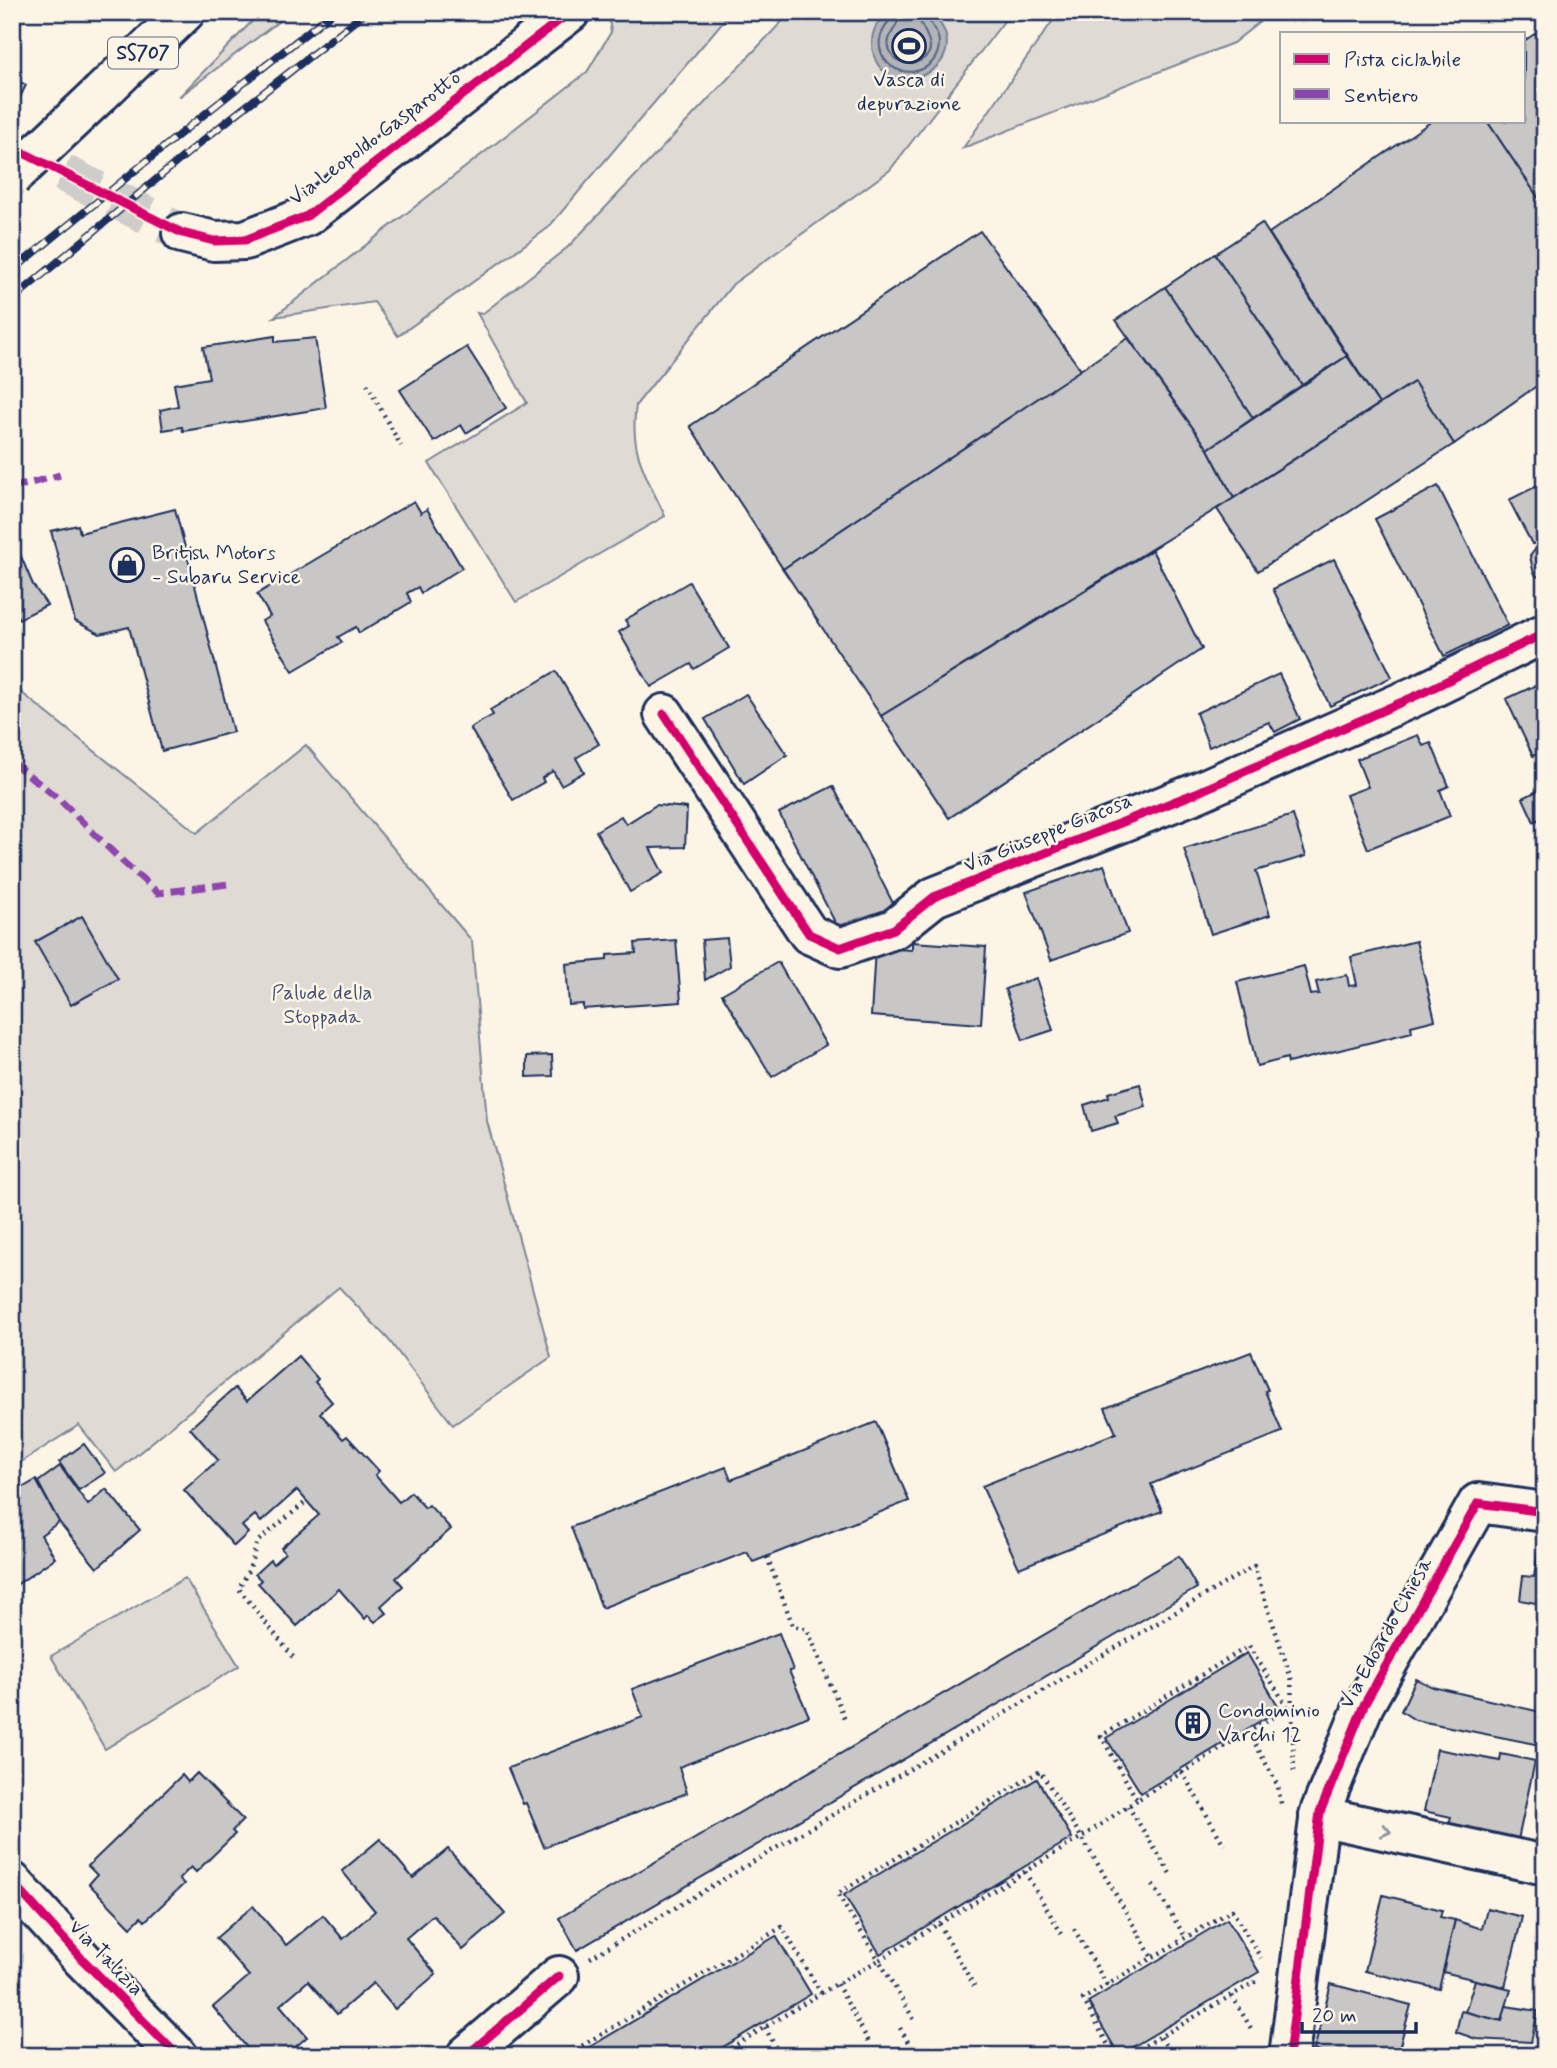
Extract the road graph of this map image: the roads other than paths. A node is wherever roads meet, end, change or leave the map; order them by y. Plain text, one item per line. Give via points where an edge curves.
1 (185, 12) edge
2 (570, 12) edge
3 (12, 177) edge
4 (182, 233) tunnel mouth
5 (1545, 633) edge
6 (664, 714) dead end
7 (1545, 1512) edge
8 (1301, 1814) junction
9 (1545, 1864) edge
10 (12, 1882) edge
11 (559, 1976) road end
12 (178, 2056) edge
13 (466, 2056) edge
14 (1289, 2056) edge

1 - 3 main road, SS707, bridge
2 - 4 main road, Via Leopoldo Gasparotto via 307,216 245,240 214,241
5 - 6 main road, Via Giuseppe Giacosa via 1196,793 934,897 894,929 840,948 809,934
7 - 8 main road, Via Edoardo Chiesa via 1478,1503
8 -> 9 main road
8 - 14 main road, Via Edoardo Chiesa
10 - 12 main road, Via Talizia
11 - 13 main road

